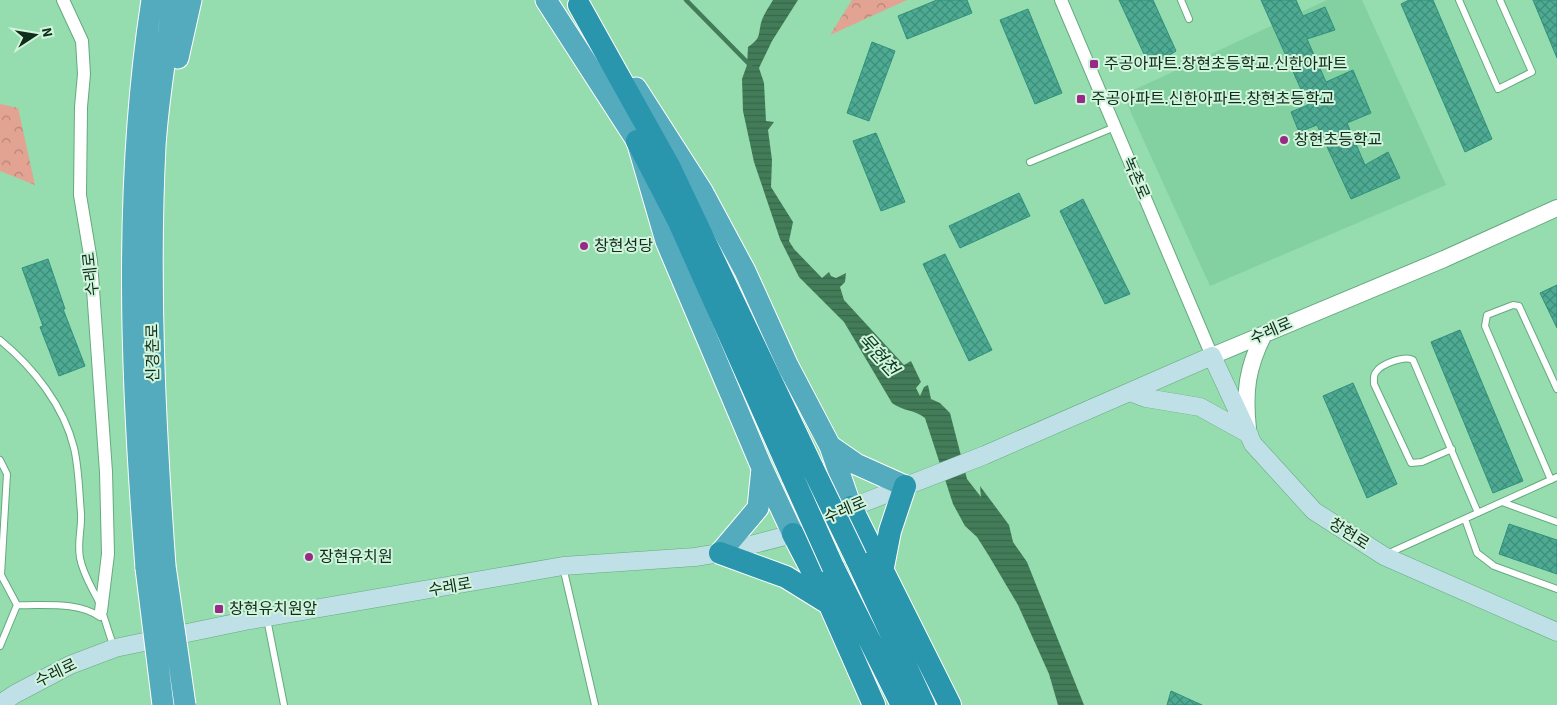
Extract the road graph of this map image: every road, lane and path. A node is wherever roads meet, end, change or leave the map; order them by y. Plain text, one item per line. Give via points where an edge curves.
1 (63, 0) edge
2 (152, 0) edge
3 (173, 0) edge
4 (191, 0) edge
5 (546, 0) edge
6 (1061, 0) edge
7 (1181, 0) edge
8 (1459, 0) edge
9 (1500, 0) edge
10 (577, 2) edge
11 (1190, 19) dead end
12 (1115, 127) junction
13 (637, 141) junction
14 (155, 145) junction
15 (1030, 162) dead end
16 (1557, 208) edge
17 (1264, 334) junction
18 (0, 340) edge
19 (1212, 356) junction
20 (1557, 389) edge
21 (1130, 392) junction
22 (1249, 434) junction
23 (830, 446) junction
24 (1452, 449) junction
25 (0, 460) edge
26 (762, 468) junction
27 (803, 473) junction
28 (1554, 478) edge
29 (905, 486) junction
30 (1502, 502) junction
31 (851, 507) junction
32 (1478, 513) junction
33 (1464, 519) junction
34 (1557, 522) edge
35 (793, 534) junction
36 (720, 553) junction
37 (1384, 556) junction
38 (563, 566) junction
39 (156, 567) junction
40 (883, 567) junction
41 (1557, 590) edge
42 (829, 604) junction
43 (16, 605) junction
44 (102, 615) junction
45 (267, 619) junction
46 (1557, 632) edge
47 (0, 646) edge
48 (115, 648) junction
49 (0, 704) edge
50 (163, 705) edge
51 (184, 705) edge
52 (284, 705) edge
53 (595, 705) edge
54 (874, 705) edge
55 (902, 705) edge
56 (924, 705) edge
57 (950, 705) edge

1 - 44 street, 수레로 via 82,41 80,195 91,261 106,481 108,554
2 - 39 highway, 신경춘로 via 139,114 133,220 135,434
3 - 14 highway, 신경춘로
4 - 14 highway
5 - 13 highway
6 - 12 street, 녹촌로
7 - 11 lane
8 - 9 lane via 1498,89 1532,72
10 - 23 highway via 702,192
10 - 27 highway via 669,166
12 - 15 lane
12 - 19 street, 녹촌로
13 - 26 highway via 666,241
13 - 27 highway
14 - 39 highway, 신경춘로
16 - 17 street, 수레로
17 - 19 street, 수레로
17 - 22 street via 1248,372 1246,405
18 - 44 lane via 22,358 38,378 65,423 74,448 79,490 80,560
19 - 21 main road, 수레로
19 - 22 main road, 창현로
20 - 28 lane via 1519,306 1513,305 1486,315 1485,326
21 - 22 main road via 1146,398 1200,407
21 - 29 main road, 수레로
22 - 37 main road, 창현로 via 1253,444 1314,511
23 - 29 highway via 856,464
23 - 31 highway
24 - 24 lane via 1414,360 1404,358 1379,369 1374,374 1374,384 1411,463 1422,462
24 - 32 lane
25 - 43 lane via 6,474 1,575
26 - 35 highway
26 - 36 highway via 758,508
27 - 55 highway, bridge via 833,567
27 - 56 highway, bridge via 856,558
28 - 30 lane
29 - 31 main road, 수레로
29 - 40 highway
30 - 32 lane
30 - 34 lane
31 - 35 main road, 수레로
31 - 40 highway
32 - 33 lane
33 - 37 lane
33 - 41 lane via 1477,554 1494,566
35 - 36 main road, 수레로
35 - 42 highway
36 - 38 main road, 수레로
36 - 42 highway via 786,577
37 - 46 main road, 창현로
38 - 45 main road, 수레로
38 - 53 lane
39 - 50 highway, 신경춘로, bridge
39 - 51 highway, 신경춘로, bridge
40 - 57 highway
42 - 54 highway
43 - 44 lane via 62,606
43 - 47 lane
44 - 48 lane
45 - 48 main road, 수레로
45 - 52 lane
48 - 49 main road, 수레로 via 70,665

